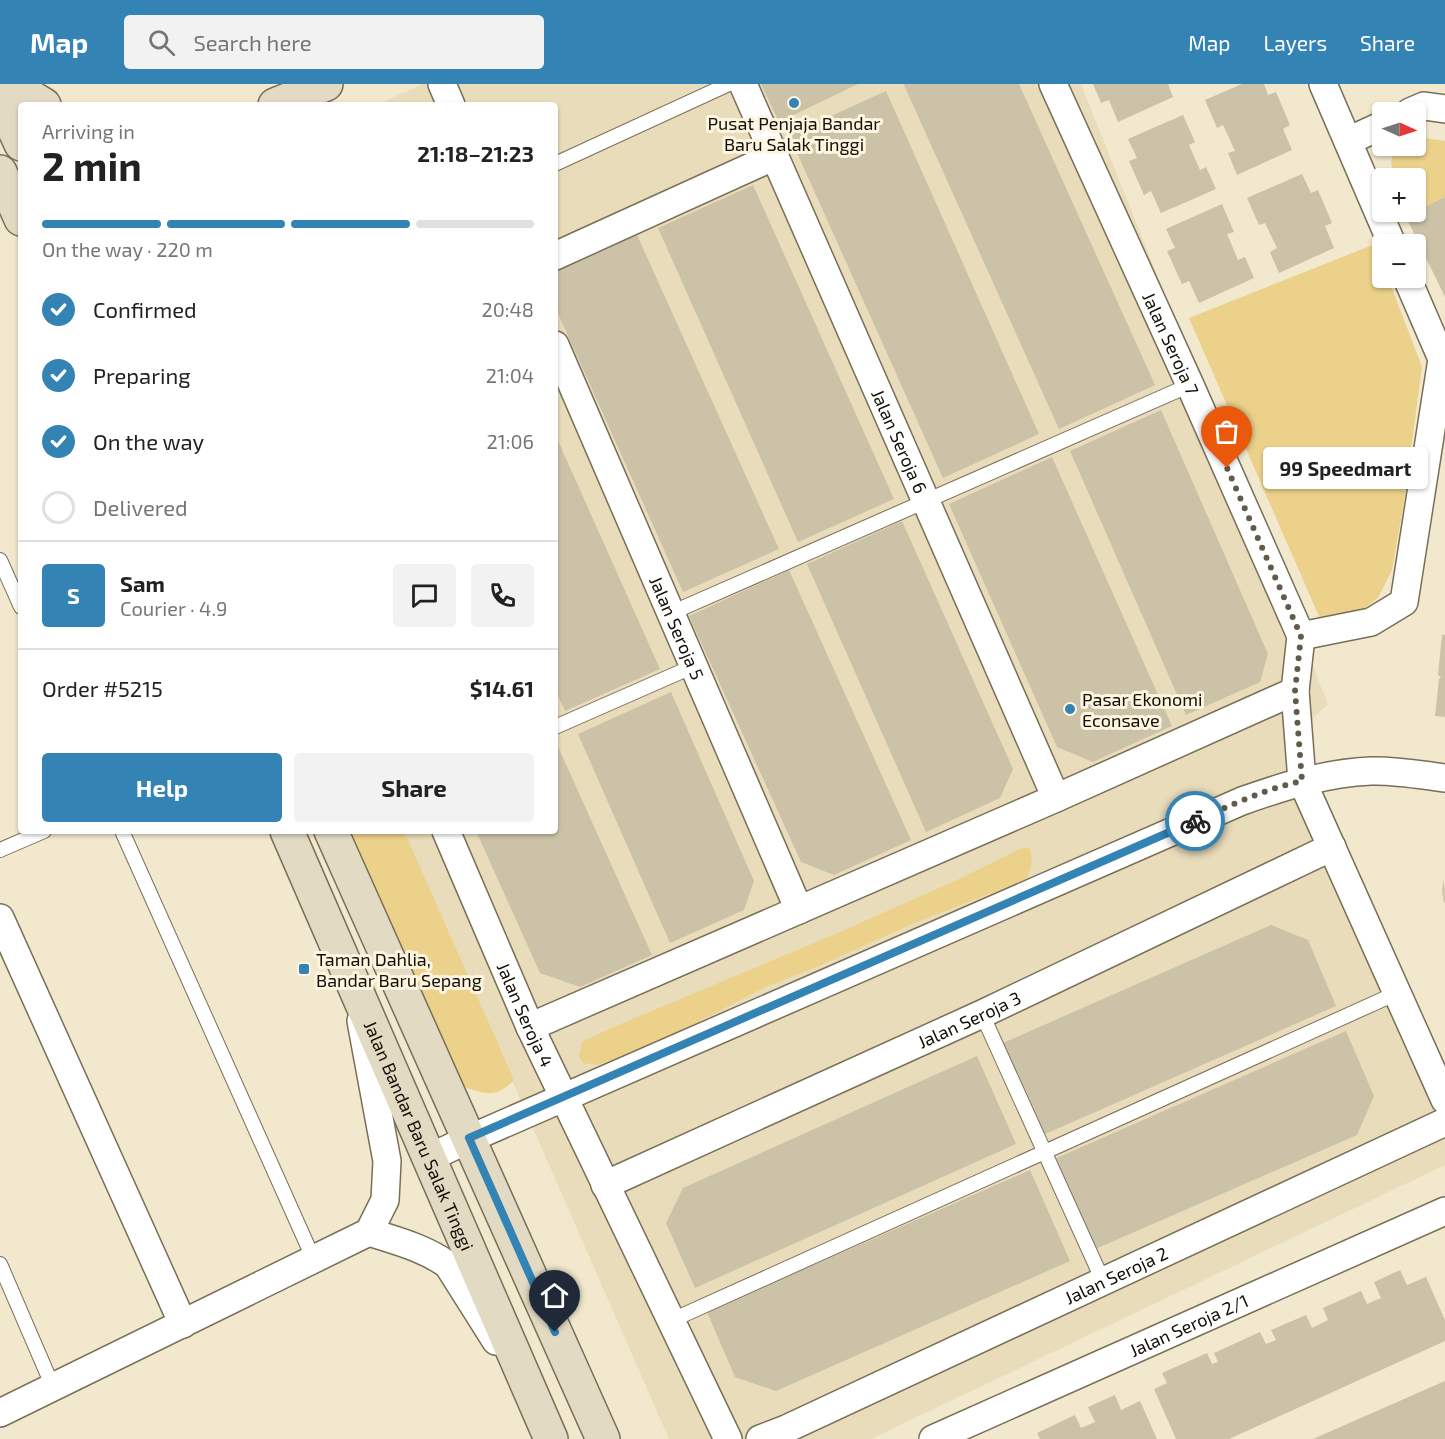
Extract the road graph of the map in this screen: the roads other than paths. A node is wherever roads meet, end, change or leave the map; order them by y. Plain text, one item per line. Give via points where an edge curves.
1 (15, 84) edge
2 (326, 84) edge
3 (442, 84) edge
4 (729, 84) edge
5 (743, 84) edge
6 (1053, 84) edge
7 (1323, 84) edge
8 (0, 98) edge
9 (39, 102) edge
10 (282, 102) edge
11 (451, 102) edge
12 (1426, 106) edge
13 (1445, 109) edge
14 (1372, 130) edge
15 (18, 137) edge
16 (1347, 141) junction
17 (775, 156) junction
18 (558, 163) edge
19 (0, 172) edge
20 (18, 210) edge
21 (1388, 234) edge
22 (558, 255) edge
23 (1411, 288) edge
24 (558, 360) edge
25 (1190, 385) junction
26 (563, 386) edge
27 (926, 501) junction
28 (0, 560) edge
29 (18, 600) edge
30 (671, 613) junction
31 (1301, 636) junction
32 (694, 666) junction
33 (1295, 691) junction
34 (558, 726) edge
35 (1445, 778) edge
36 (1302, 781) junction
37 (1056, 798) junction
38 (37, 834) edge
39 (123, 834) edge
40 (288, 834) edge
41 (332, 834) edge
42 (447, 834) edge
43 (1332, 847) junction
44 (0, 850) edge
45 (799, 910) junction
46 (0, 918) edge
47 (355, 987) junction
48 (1397, 993) junction
49 (982, 1014) junction
50 (530, 1027) junction
51 (1433, 1049) edge
52 (564, 1098) junction
53 (1445, 1100) edge
54 (1445, 1122) edge
55 (469, 1138) junction
56 (1045, 1152) junction
57 (429, 1158) junction
58 (606, 1185) junction
59 (1445, 1211) edge
60 (369, 1232) junction
61 (314, 1260) junction
62 (0, 1264) edge
63 (1103, 1281) junction
64 (670, 1321) junction
65 (183, 1324) junction
66 (53, 1387) junction
67 (536, 1405) junction
68 (0, 1413) edge
69 (551, 1439) edge
70 (603, 1439) edge
71 (728, 1439) edge
72 (760, 1439) edge
73 (933, 1439) edge

1 - 9 main road
2 - 10 main road
3 - 11 street
4 - 18 lane
5 - 17 street, Jalan Seroja 6
6 - 25 street, Jalan Seroja 7
7 - 16 street
8 - 15 main road
12 - 13 street
14 - 16 street
16 - 21 street
17 - 22 street
17 - 27 street, Jalan Seroja 6
19 - 20 main road
23 - 31 street via 1442,359 1404,602 1371,622
24 - 26 street, Jalan Seroja 5
25 - 27 lane
25 - 31 street, Jalan Seroja 7
26 - 30 street, Jalan Seroja 5
27 - 30 lane
27 - 37 street, Jalan Seroja 6
28 - 29 lane
30 - 32 street, Jalan Seroja 5
31 - 33 street
32 - 34 lane
32 - 45 street, Jalan Seroja 5
33 - 36 street
33 - 37 street
35 - 36 street via 1373,771
36 - 43 street
36 - 52 street via 1242,801
37 - 45 street
38 - 44 lane
39 - 61 lane
40 - 47 main road, Jalan Bandar Baru Salak Tinggi
41 - 55 main road
42 - 50 street, Jalan Seroja 4
43 - 48 street
43 - 49 street, Jalan Seroja 3
45 - 50 street
46 - 65 street
47 - 57 main road, Jalan Bandar Baru Salak Tinggi
47 - 60 street via 387,1161 385,1200
48 - 51 street
48 - 56 lane
49 - 56 lane
49 - 58 street, Jalan Seroja 3
50 - 52 street, Jalan Seroja 4
51 - 53 street
52 - 55 street
52 - 58 street, Jalan Seroja 4
54 - 63 street, Jalan Seroja 2
55 - 57 street
55 - 70 main road
56 - 63 lane
56 - 64 lane
57 - 67 main road, Jalan Bandar Baru Salak Tinggi
58 - 64 street, Jalan Seroja 4
59 - 73 street, Jalan Seroja 2/1
60 - 61 street
60 - 67 street via 415,1247 448,1264
61 - 65 street
62 - 66 lane
63 - 72 street, Jalan Seroja 2
64 - 71 street, Jalan Seroja 4
65 - 66 street
66 - 68 street
67 - 69 main road, Jalan Bandar Baru Salak Tinggi

